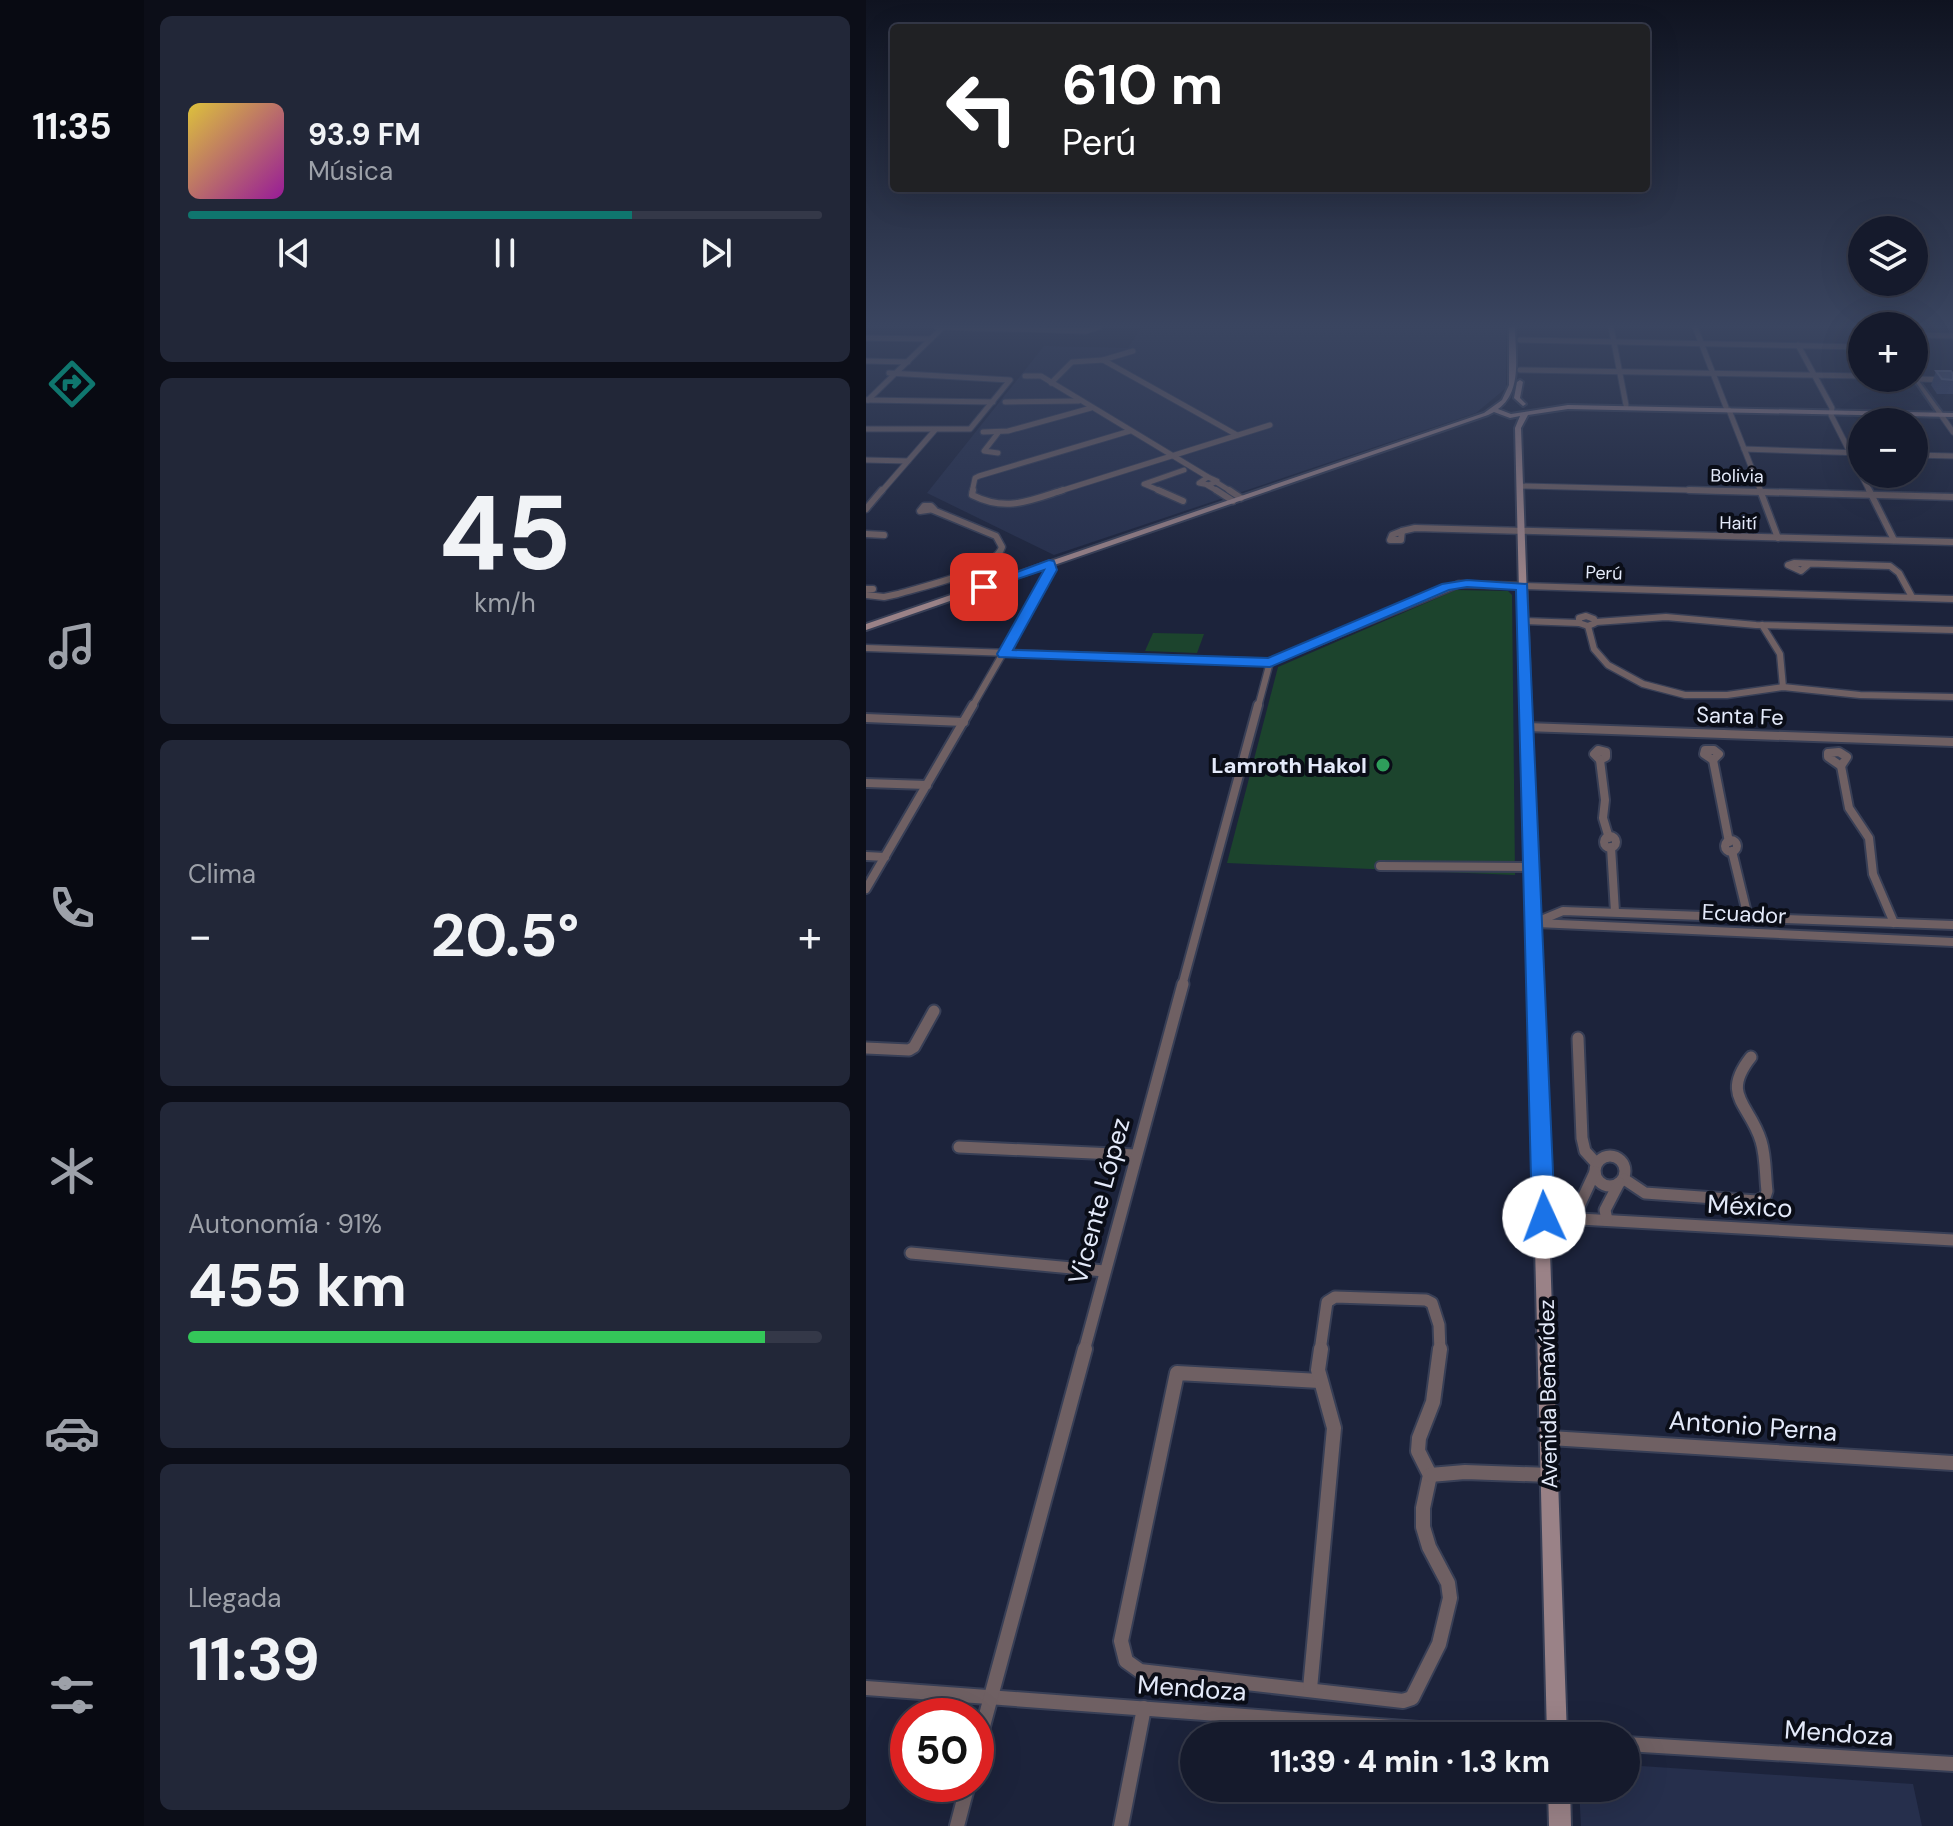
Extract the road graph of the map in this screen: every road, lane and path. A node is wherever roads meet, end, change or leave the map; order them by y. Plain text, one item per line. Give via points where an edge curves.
1 (984, 412) edge
2 (1073, 412) edge
3 (1095, 412) edge
4 (1196, 412) edge
5 (1487, 412) edge
6 (1514, 412) edge
7 (1525, 412) edge
8 (1530, 412) edge
9 (1728, 412) edge
10 (1833, 412) edge
11 (1898, 412) edge
12 (1519, 413) junction
13 (1940, 413) junction
14 (1953, 414) edge
15 (1270, 425) dead end
16 (866, 429) edge
17 (935, 430) junction
18 (983, 432) dead end
19 (1127, 432) junction
20 (1953, 432) edge
21 (998, 433) junction
22 (1237, 435) junction
23 (1848, 448) edge
24 (1744, 449) junction
25 (998, 453) dead end
26 (1848, 453) edge
27 (1928, 455) edge
28 (1953, 456) edge
29 (1168, 457) junction
30 (866, 460) edge
31 (908, 461) junction
32 (1184, 470) junction
33 (1208, 481) junction
34 (1520, 486) junction
35 (1868, 488) edge
36 (1760, 492) junction
37 (1871, 494) junction
38 (866, 495) edge
39 (877, 496) junction
40 (1953, 497) edge
41 (1237, 499) junction
42 (1183, 501) dead end
43 (866, 509) edge
44 (933, 510) dead end
45 (1402, 531) dead end
46 (1522, 532) junction
47 (866, 534) edge
48 (884, 535) dead end
49 (1778, 538) junction
50 (1894, 540) junction
51 (1953, 542) edge
52 (1809, 564) dead end
53 (1050, 567) junction
54 (1523, 587) junction
55 (866, 595) edge
56 (1912, 597) junction
57 (1953, 599) edge
58 (1524, 619) junction
59 (1585, 622) junction
60 (1762, 625) junction
61 (866, 627) edge
62 (1952, 632) edge
63 (866, 634) edge
64 (866, 648) edge
65 (1004, 654) junction
66 (1270, 662) junction
67 (1783, 687) junction
68 (1953, 697) edge
69 (866, 718) edge
70 (964, 722) junction
71 (1526, 727) junction
72 (1953, 742) edge
73 (1600, 760) dead end
74 (1713, 760) dead end
75 (1841, 766) dead end
76 (866, 783) edge
77 (927, 785) junction
78 (866, 856) edge
79 (885, 857) junction
80 (1380, 866) dead end
81 (1532, 867) junction
82 (866, 889) edge
83 (1615, 912) junction
84 (1748, 917) junction
85 (1534, 923) junction
86 (1894, 923) junction
87 (1953, 925) edge
88 (1953, 942) edge
89 (934, 1011) dead end
90 (1578, 1038) dead end
91 (866, 1048) edge
92 (1751, 1057) dead end
93 (959, 1147) dead end
94 (1136, 1155) junction
95 (1595, 1168) junction
96 (1622, 1181) junction
97 (1544, 1217) junction
98 (1573, 1219) junction
99 (1607, 1220) junction
100 (1953, 1240) edge
101 (911, 1253) dead end
102 (1104, 1271) junction
103 (1320, 1381) junction
104 (1550, 1438) junction
105 (1953, 1463) edge
106 (1430, 1475) junction
107 (1550, 1475) junction
108 (866, 1688) edge
109 (1310, 1689) junction
110 (990, 1698) joint
111 (994, 1698) edge
112 (1144, 1708) junction
113 (1329, 1722) edge
114 (1557, 1722) edge
115 (1640, 1745) edge
116 (1953, 1764) edge
117 (963, 1802) edge
118 (1559, 1802) edge
119 (957, 1826) edge
120 (1121, 1826) edge
121 (1560, 1826) edge

1 - 17 street via 970,429
2 - 21 street
3 - 19 street
4 - 22 street
5 - 41 main road
6 - 12 main road
7 - 12 main road
8 - 12 main road
9 - 24 street
10 - 23 street
11 - 13 main road
12 - 34 main road, Avenida Benavídez
12 - 53 main road via 1486,418
13 - 14 main road
13 - 20 street
15 - 22 street
16 - 17 street
17 - 31 street
18 - 21 street
19 - 29 street
19 - 29 street via 979,476 972,495 990,504 1020,504
21 - 25 street via 984,451
22 - 29 street
24 - 26 street
24 - 36 street
27 - 28 street
29 - 32 street
29 - 33 street
30 - 31 street
31 - 39 street
32 - 33 street
32 - 42 street via 1144,484
33 - 41 street
33 - 41 street via 1215,479
34 - 36 street, Bolivia
34 - 46 main road, Avenida Benavídez
35 - 37 street
36 - 37 street, Bolivia
36 - 49 street
37 - 40 street, Bolivia
37 - 50 street
38 - 39 street
39 - 43 street
41 - 53 main road
44 - 55 street via 996,536 1002,547 999,556 985,566 898,594
45 - 46 street, Haití
46 - 49 street, Haití
46 - 54 main road, Avenida Benavídez
47 - 48 street
49 - 50 street, Haití
50 - 51 street, Haití
52 - 56 street via 1890,566
53 - 61 main road
53 - 63 main road
53 - 65 street
54 - 56 street, Perú
54 - 58 main road, Avenida Benavídez
54 - 66 street, Perú via 1446,587
56 - 57 street, Perú
58 - 59 street
58 - 71 main road, Avenida Benavídez
59 - 60 street via 1666,617
59 - 67 street via 1600,658 1654,687 1705,697
60 - 62 street
60 - 67 street via 1780,657
64 - 65 street
65 - 66 street
65 - 70 street
66 - 94 street, Vicente López
67 - 68 street
69 - 70 street
70 - 77 street
71 - 72 street, Santa Fe
71 - 81 main road, Avenida Benavídez
73 - 83 street via 1605,797 1601,819 1610,842
74 - 84 street
75 - 86 street via 1849,808 1869,838 1873,874
76 - 77 street
77 - 79 street
78 - 79 street
79 - 82 street
80 - 81 street
81 - 85 main road, Avenida Benavídez
83 - 84 street
83 - 85 street via 1563,911
84 - 86 street
85 - 88 street, Ecuador
85 - 97 main road, Avenida Benavídez
86 - 87 street
89 - 91 street via 909,1050
90 - 95 street via 1582,1138
92 - 96 street via 1737,1076 1736,1091 1761,1141 1765,1197 1757,1201 1666,1196
93 - 94 street
94 - 102 street, Vicente López
95 - 96 street via 1605,1183
95 - 96 street via 1603,1158 1618,1159 1626,1171
95 - 98 street
96 - 99 street via 1605,1210
97 - 98 street, México
97 - 104 main road, Avenida Benavídez
98 - 99 street, México
99 - 100 street, México
101 - 102 street
102 - 110 street, Vicente López
103 - 106 street via 1331,1298 1432,1303 1439,1358 1418,1450
103 - 109 street via 1333,1408 1334,1428
103 - 109 street via 1177,1373 1121,1641 1126,1661 1140,1671
104 - 105 street, Antonio Perna
104 - 107 main road, Avenida Benavídez
106 - 107 street
106 - 109 street via 1420,1522 1450,1599 1418,1690 1403,1701
107 - 114 main road, Avenida Benavídez
108 - 110 street, Mendoza
111 - 112 street, Mendoza
112 - 113 street, Mendoza
112 - 120 street
115 - 116 street, Mendoza
117 - 119 street
118 - 121 main road

